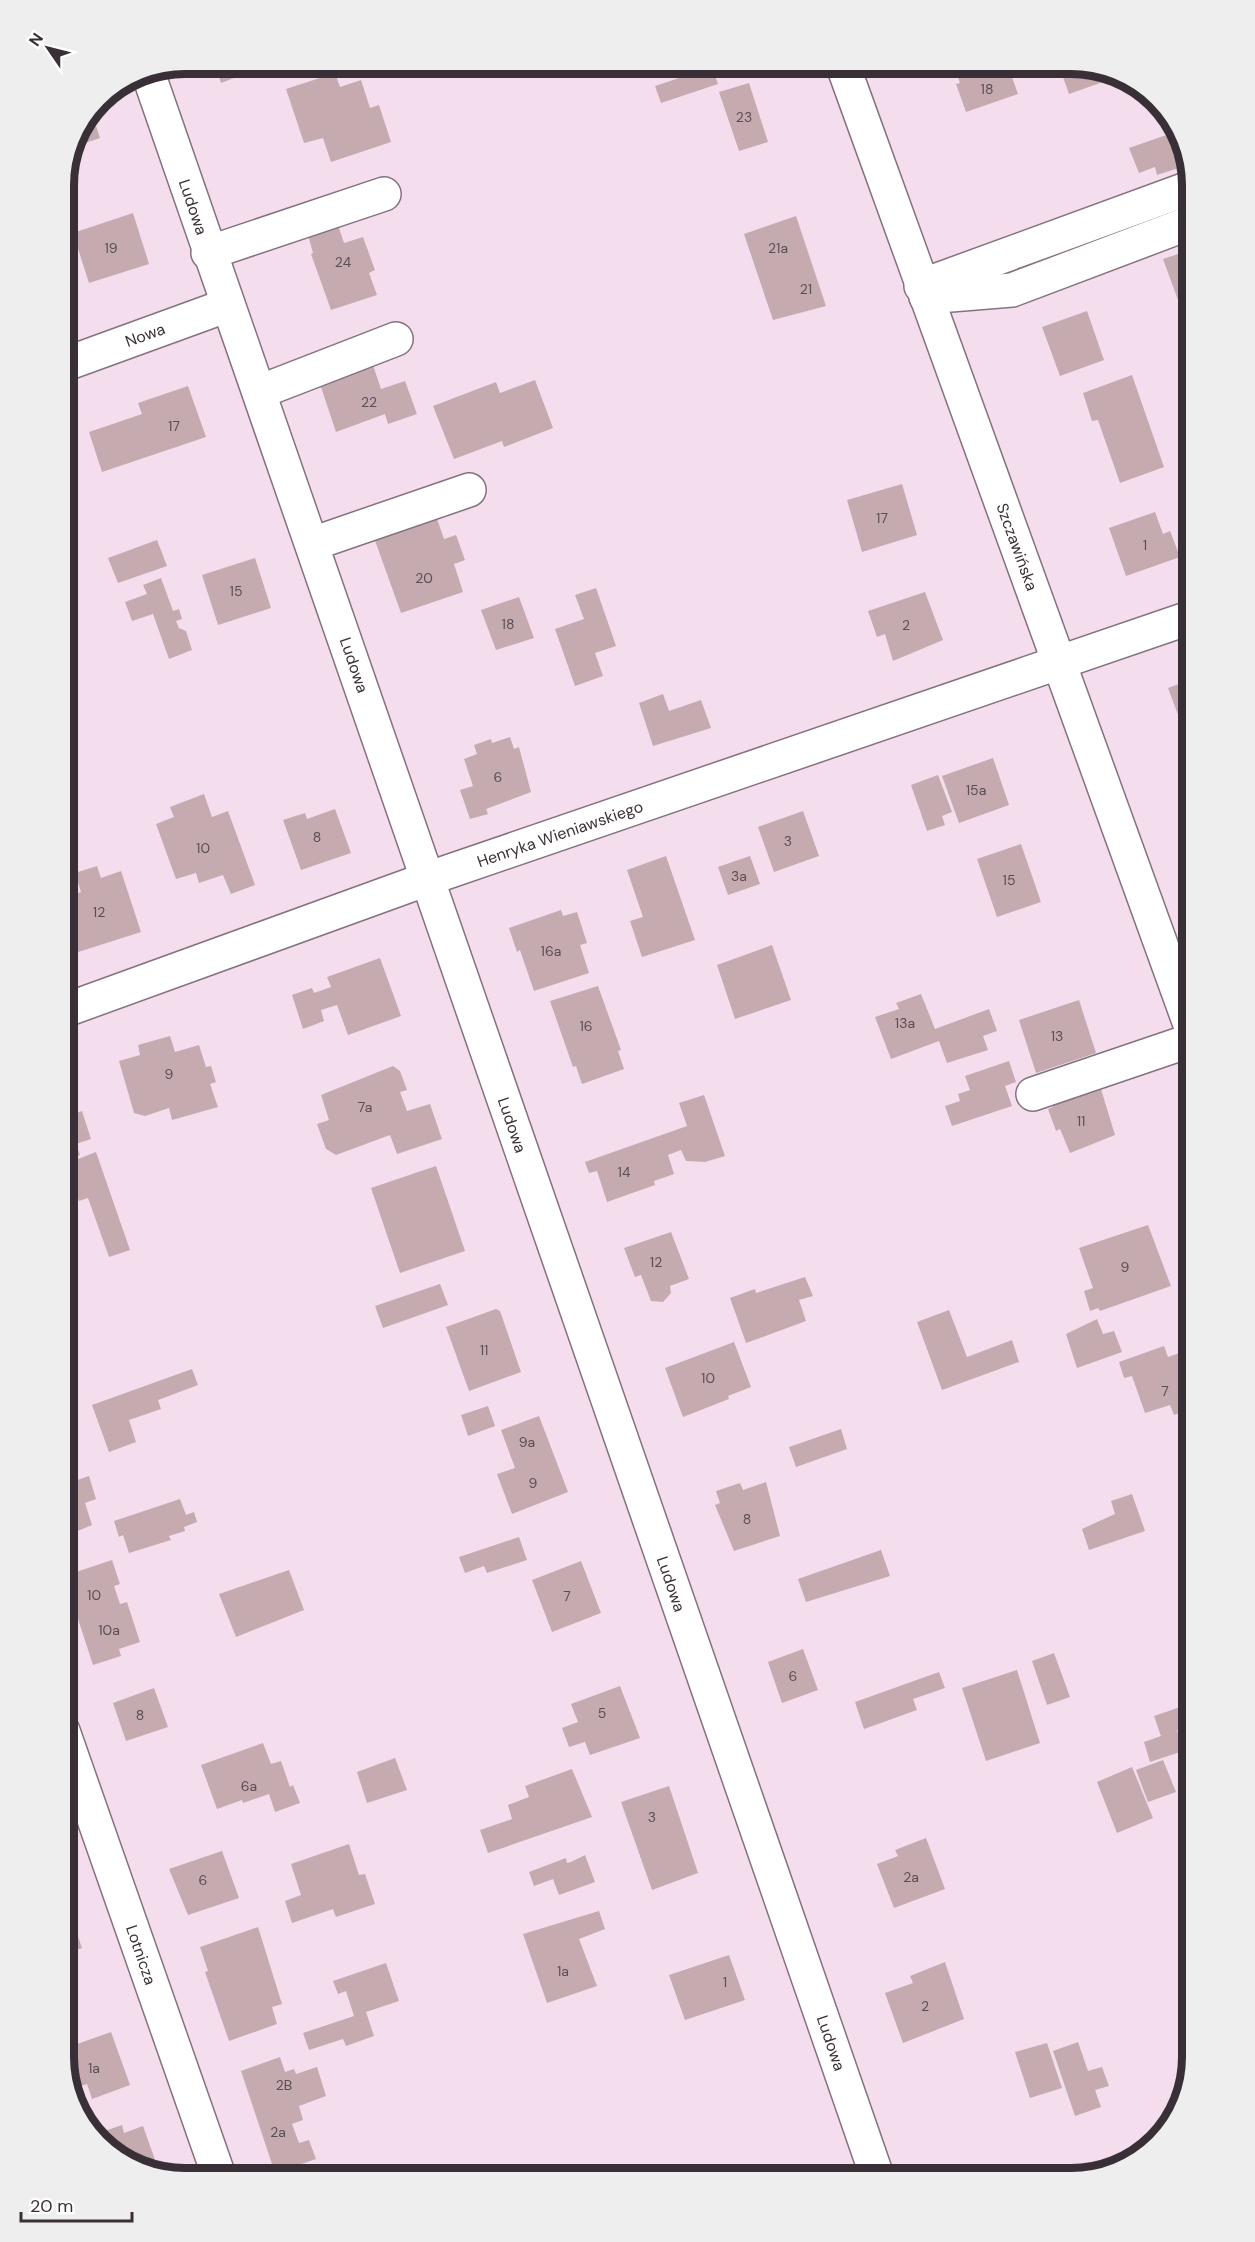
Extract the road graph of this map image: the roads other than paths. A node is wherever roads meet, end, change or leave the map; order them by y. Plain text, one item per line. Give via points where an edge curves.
1 (846, 74) edge
2 (150, 79) edge
3 (1182, 191) edge
4 (384, 194) dead end
5 (1182, 226) edge
6 (208, 253) junction
7 (923, 291) junction
8 (228, 305) junction
9 (396, 339) dead end
10 (74, 361) edge
11 (259, 392) junction
12 (469, 490) dead end
13 (312, 544) junction
14 (1182, 620) edge
15 (1059, 663) junction
16 (427, 879) junction
17 (1182, 1003) edge
18 (74, 1007) edge
19 (1182, 1032) edge
20 (1032, 1094) dead end
21 (74, 1762) edge
22 (216, 2168) edge
23 (874, 2168) edge

1 - 7 street, Szczawińska
2 - 6 street, Ludowa
3 - 7 street
4 - 6 street
5 - 7 street via 1012,290
6 - 8 street, Ludowa
7 - 15 street, Szczawińska
8 - 10 street, Nowa
8 - 11 street, Ludowa
9 - 11 street
11 - 13 street, Ludowa
12 - 13 street
13 - 16 street, Ludowa
14 - 15 street, Henryka Wieniawskiego
15 - 16 street, Henryka Wieniawskiego
15 - 17 street, Szczawińska
16 - 18 street, Henryka Wieniawskiego
16 - 23 street, Ludowa
19 - 20 street
21 - 22 street, Lotnicza

